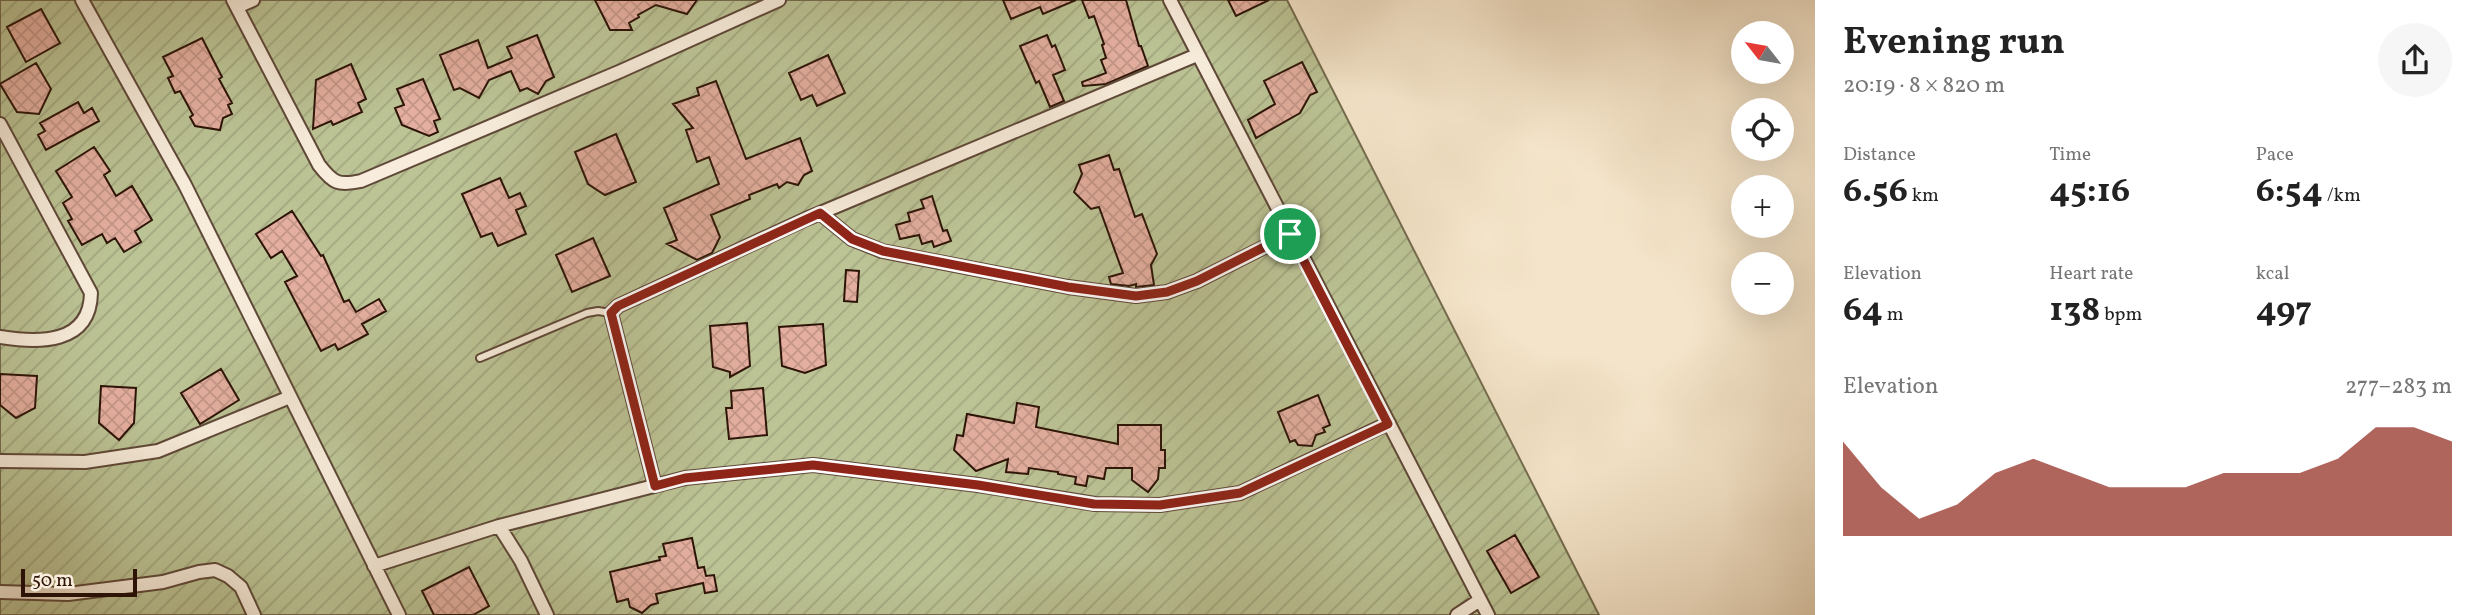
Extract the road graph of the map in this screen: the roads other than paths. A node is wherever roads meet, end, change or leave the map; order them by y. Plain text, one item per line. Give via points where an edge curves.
1 (82, 0) edge
2 (253, 0) edge
3 (779, 0) edge
4 (1170, 0) edge
5 (235, 4) edge
6 (1198, 55) junction
7 (0, 124) edge
8 (820, 213) junction
9 (1290, 234) junction
10 (611, 313) junction
11 (0, 337) edge
12 (480, 358) dead end
13 (290, 397) junction
14 (1388, 424) junction
15 (0, 461) edge
16 (655, 486) junction
17 (499, 526) junction
18 (374, 566) junction
19 (0, 592) edge
20 (1480, 600) junction
21 (254, 615) edge
22 (399, 615) edge
23 (547, 615) edge
24 (1457, 615) edge
25 (1488, 615) edge

1 - 13 street via 185,185
2 - 5 street
3 - 5 street via 621,71 346,184 331,180 319,164
4 - 6 street
6 - 8 street
6 - 9 street
7 - 11 street via 91,293 91,309 74,331 31,342
8 - 9 street via 852,239 883,251 1136,296 1167,292 1197,281
8 - 10 street
9 - 14 street
10 - 12 lane via 587,313
10 - 16 street
13 - 15 street via 158,451 85,462
13 - 18 street
14 - 16 street via 1240,493 1160,505 1094,504 813,465 685,478
14 - 20 street
16 - 17 street
17 - 18 street
17 - 23 street via 522,561
18 - 22 street
19 - 21 street via 68,594 215,570 241,587
20 - 24 street
20 - 25 street

